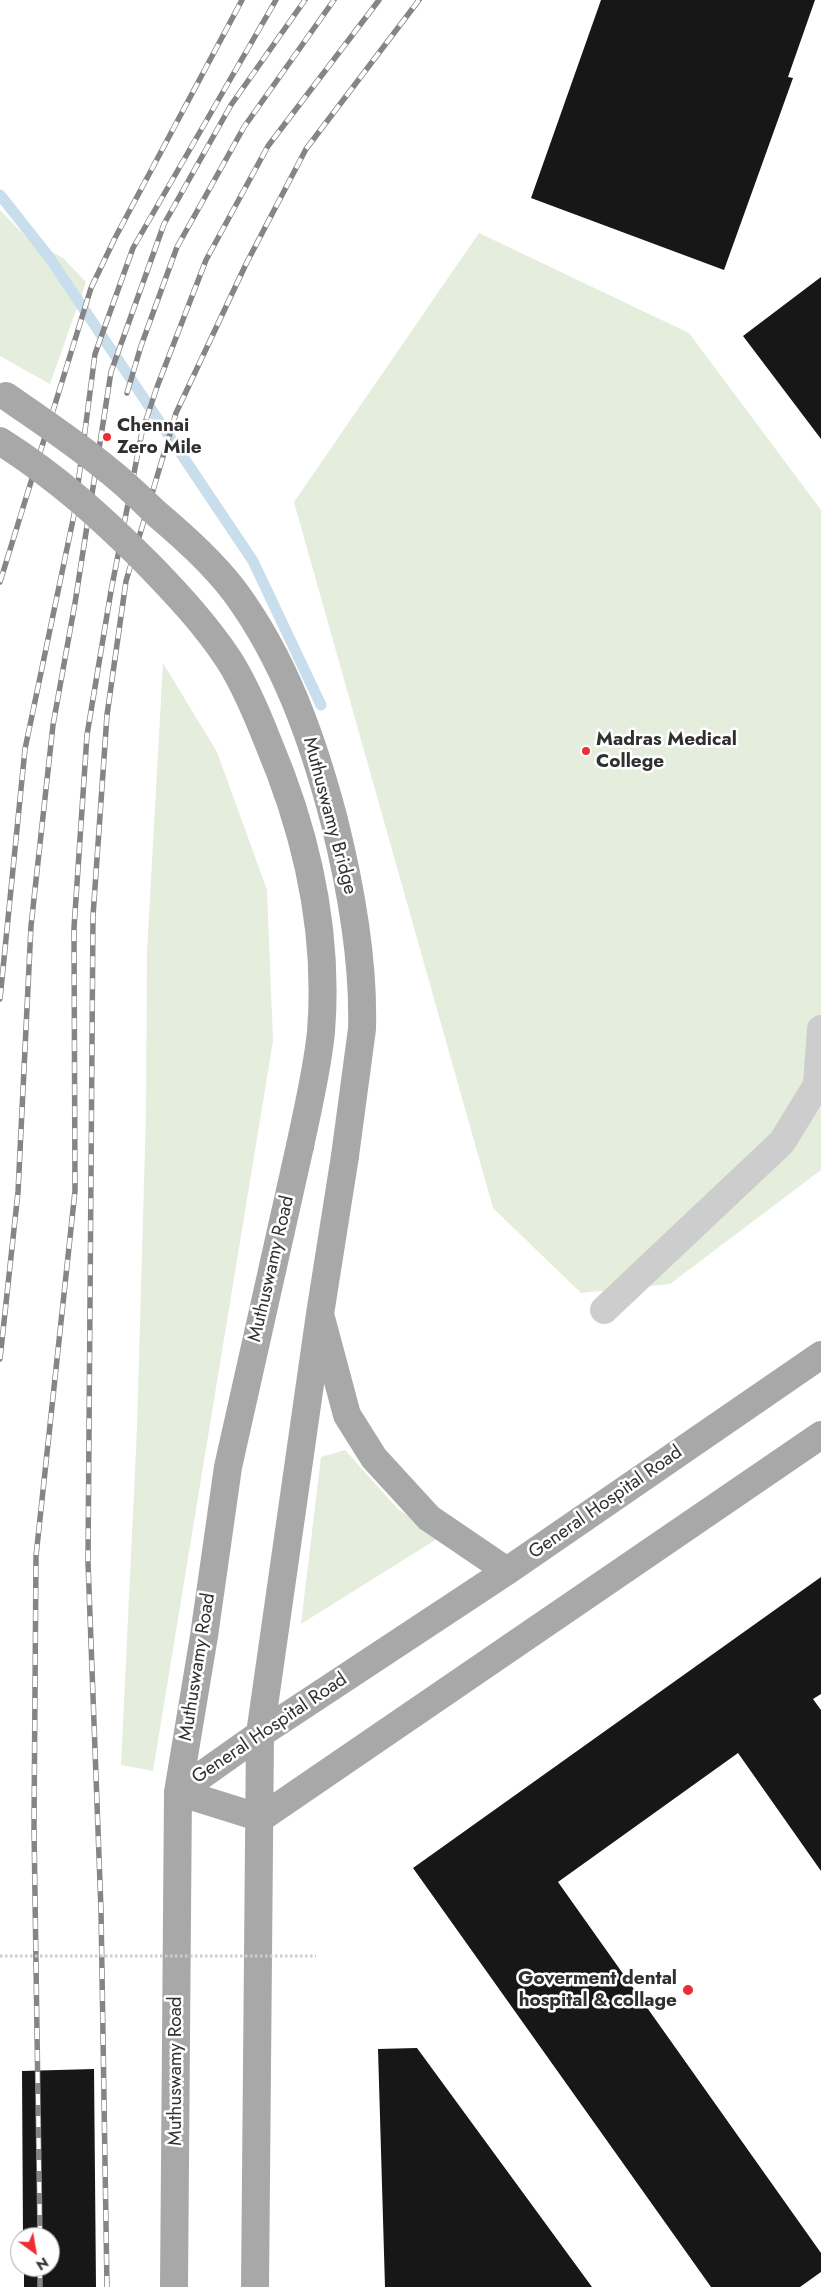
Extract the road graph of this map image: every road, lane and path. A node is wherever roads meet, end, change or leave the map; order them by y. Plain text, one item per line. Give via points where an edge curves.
1 (3, 394) edge
2 (0, 441) edge
3 (821, 1028) edge
4 (300, 1146) joint
5 (604, 1310) dead end
6 (320, 1314) junction
7 (821, 1355) edge
8 (821, 1435) edge
9 (507, 1571) junction
10 (260, 1734) junction
11 (178, 1792) junction
12 (261, 1818) junction
13 (0, 1956) edge
14 (316, 1956) dead end
15 (174, 2287) edge
16 (255, 2287) edge

1 - 6 main road, Muthuswamy Bridge, bridge via 110,471 197,549 234,591 261,630 283,673 321,771 342,853 356,930 362,1029
2 - 4 main road, Muthuswamy Bridge, bridge via 39,466 82,501 165,582 229,661 257,713 280,769 302,837 319,917 321,1030 318,1062
3 - 5 lane via 817,1085 782,1142
4 - 11 main road, Muthuswamy Road via 228,1467
6 - 9 main road via 347,1415 374,1458 429,1518
6 - 10 main road
7 - 9 main road, General Hospital Road
8 - 12 main road
9 - 10 main road, General Hospital Road
10 - 11 main road, General Hospital Road
10 - 12 main road
11 - 12 main road, General Hospital Road
11 - 15 main road, Muthuswamy Road
12 - 16 main road
13 - 14 path, bridge

